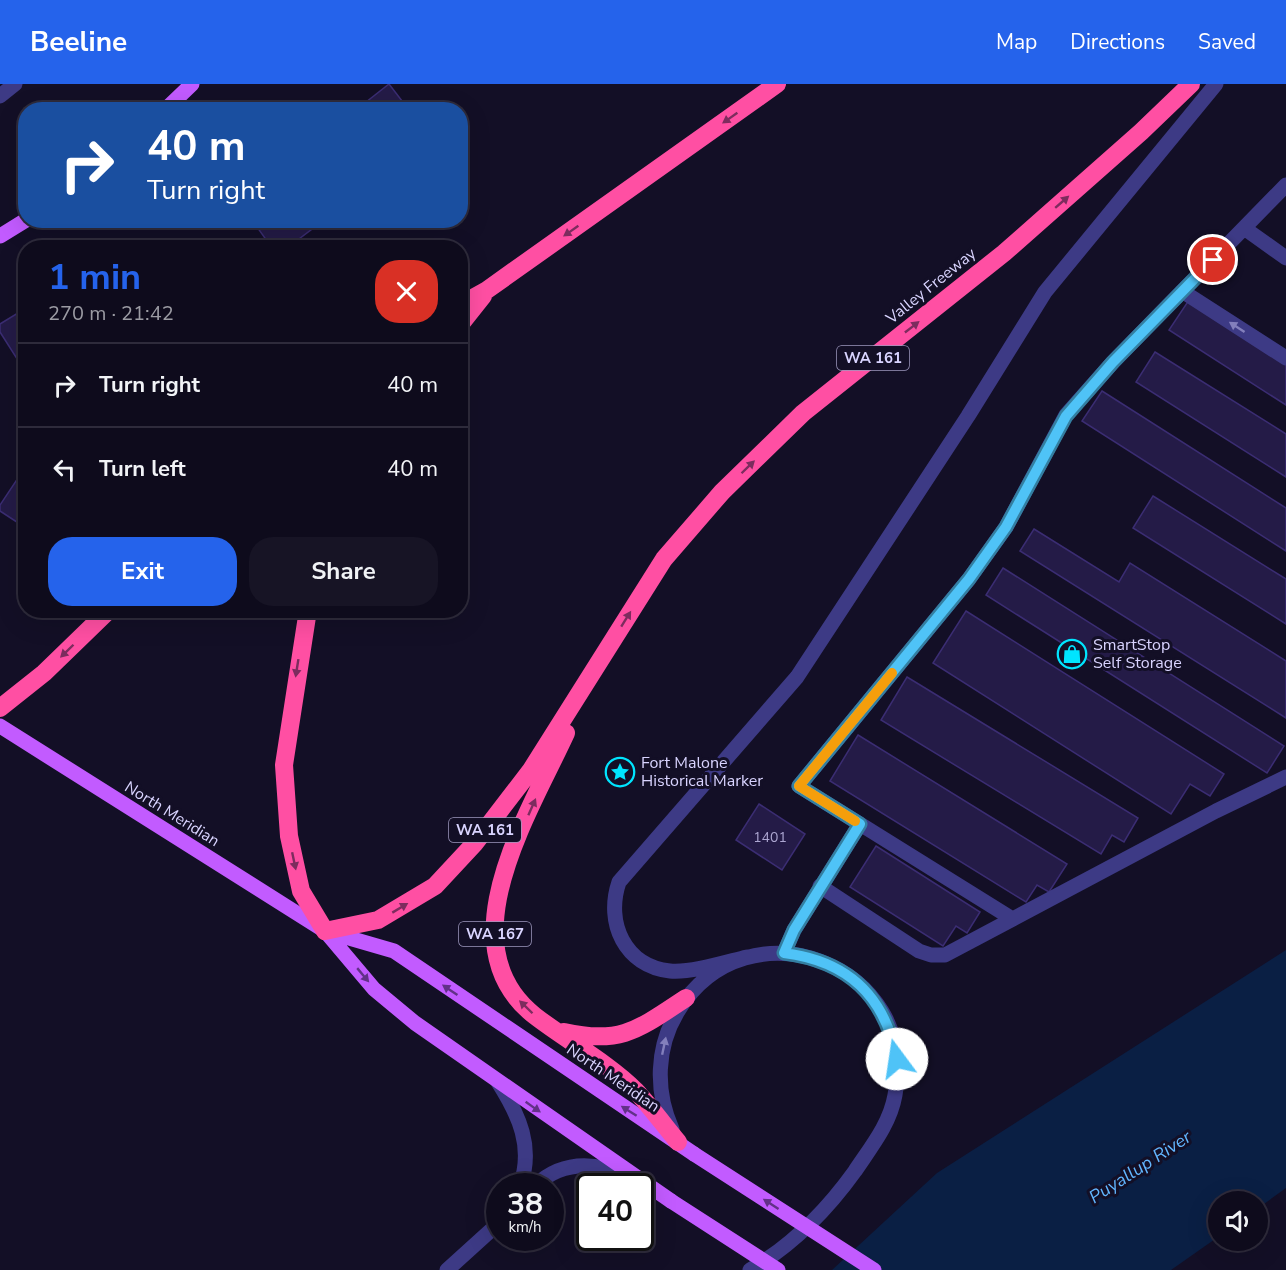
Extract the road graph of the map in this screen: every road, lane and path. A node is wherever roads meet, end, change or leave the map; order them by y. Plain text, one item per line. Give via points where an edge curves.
1 (15, 84) edge
2 (192, 84) edge
3 (777, 84) edge
4 (1191, 84) edge
5 (1216, 84) edge
6 (0, 96) edge
7 (173, 102) edge
8 (1286, 185) edge
9 (18, 225) edge
10 (1244, 228) junction
11 (0, 236) edge
12 (1286, 258) edge
13 (487, 290) junction
14 (1182, 291) junction
15 (468, 301) edge
16 (468, 315) edge
17 (1286, 358) edge
18 (101, 618) edge
19 (307, 618) edge
20 (595, 668) junction
21 (0, 708) edge
22 (0, 726) edge
23 (1286, 777) edge
24 (860, 824) junction
25 (820, 886) junction
26 (1011, 918) junction
27 (325, 931) junction
28 (784, 953) junction
29 (747, 957) junction
30 (686, 999) junction
31 (556, 1030) junction
32 (498, 1082) junction
33 (678, 1143) junction
34 (523, 1173) edge
35 (555, 1173) edge
36 (622, 1173) edge
37 (629, 1173) edge
38 (654, 1190) edge
39 (486, 1233) edge
40 (447, 1270) edge
41 (750, 1270) edge
42 (778, 1270) edge
43 (874, 1270) edge

1 - 6 street
2 - 7 main road
3 -> 13 highway
20 -> 4 highway, Valley Freeway / WA 161 via 664,559 722,492 795,421 1004,253
5 - 29 street via 1044,292 797,677 619,882 613,909 616,926 621,940 643,960 673,971
8 - 10 street
9 - 11 main road
10 - 12 street
10 - 14 street
13 - 15 highway
13 - 16 highway
17 -> 14 street
14 - 24 street via 1066,416 1029,488 969,579 799,786
18 -> 21 highway via 44,673
19 -> 27 highway via 284,765 289,836 301,891
27 -> 20 highway, WA 161 via 378,920 435,886 475,843 531,770
31 -> 20 highway, WA 167 via 519,1001 500,971 494,909 520,834
22 - 27 main road, North Meridian
23 - 26 street
24 - 25 street
24 - 26 street
25 - 26 street via 931,955 945,955
25 - 28 street
27 -> 32 main road, North Meridian via 374,989
33 -> 27 main road, North Meridian via 394,951
28 - 29 street
28 - 41 street via 803,955 838,968 867,992 888,1023 898,1078 882,1131 846,1183 815,1219 773,1256
29 - 30 street via 713,973
30 - 31 highway via 648,1023 610,1038
33 -> 30 street via 660,1093 661,1065 670,1024
31 - 33 highway, WA 167 via 634,1089
32 - 34 street via 517,1112 524,1133
32 -> 37 main road, North Meridian
43 -> 33 main road, North Meridian / WA 167, bridge
35 - 36 street via 589,1164
38 - 42 main road, North Meridian, bridge
39 - 40 street

